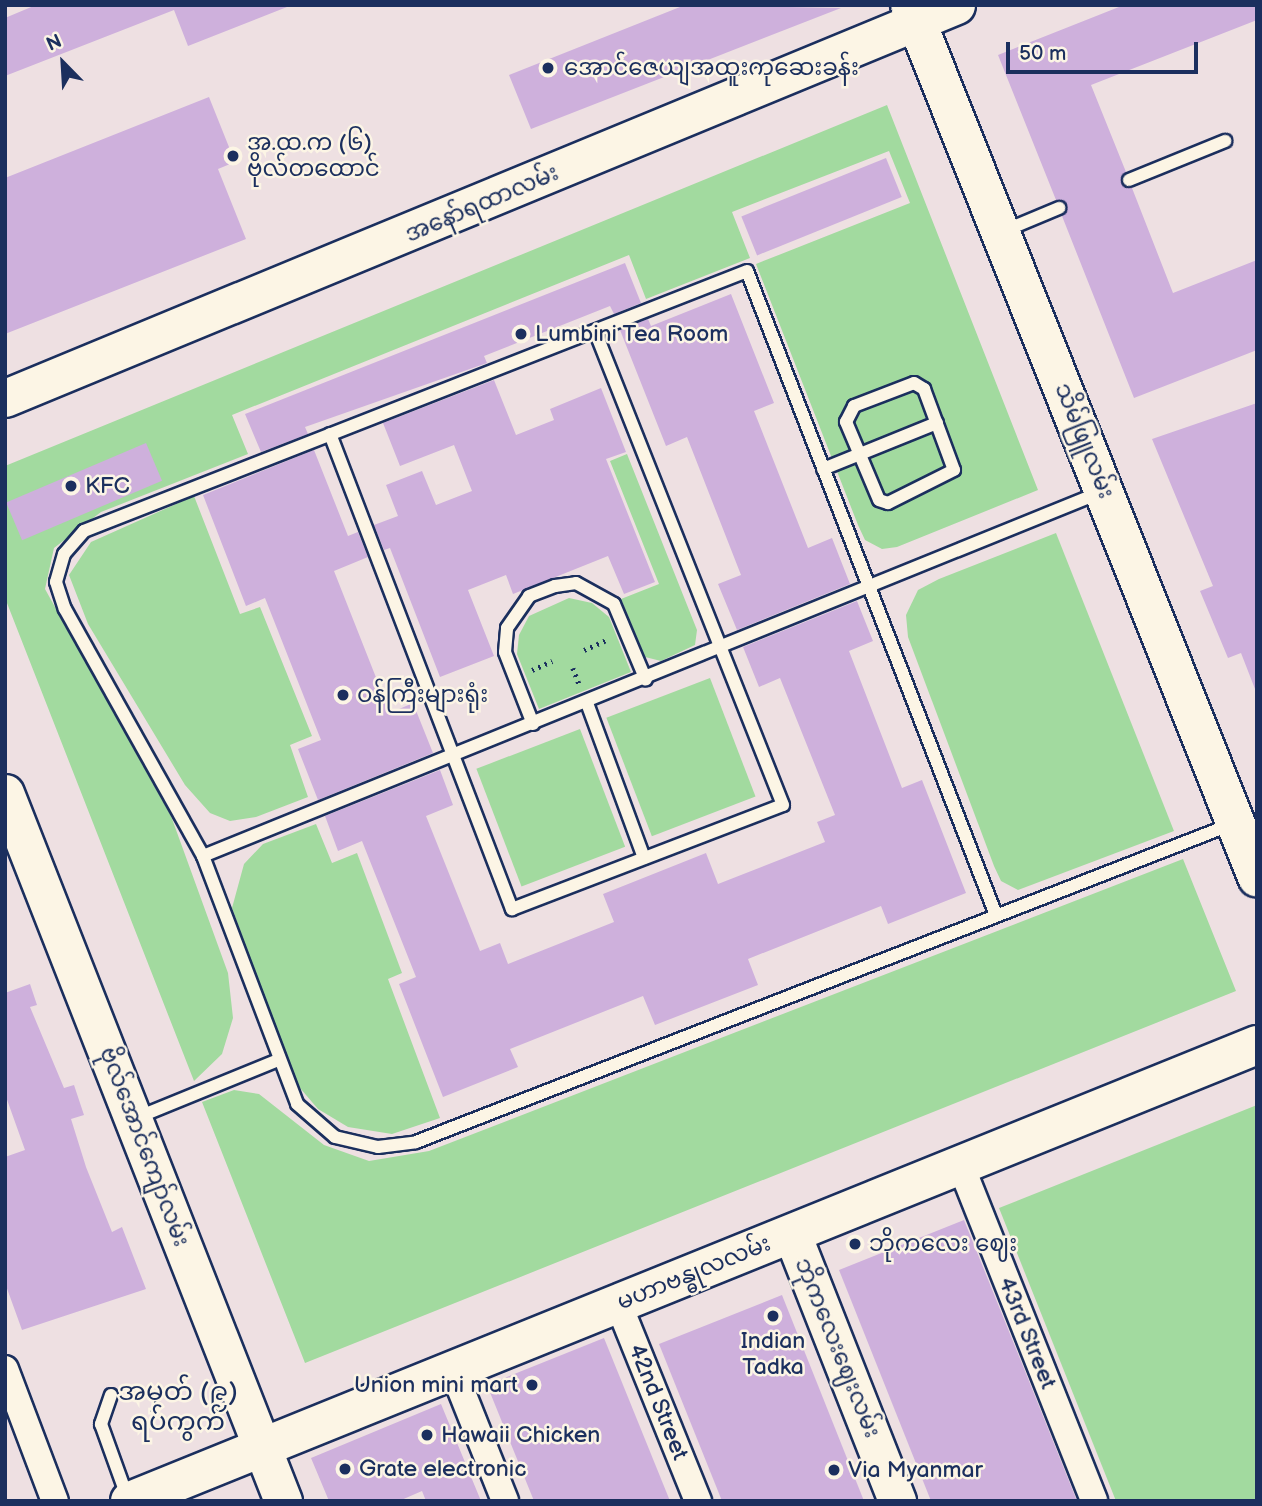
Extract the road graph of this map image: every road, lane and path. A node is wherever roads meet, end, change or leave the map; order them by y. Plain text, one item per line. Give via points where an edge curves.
1 (956, 5) edge
2 (913, 13) edge
3 (1225, 141) dead end
4 (1129, 180) dead end
5 (1059, 208) dead end
6 (1001, 233) junction
7 (595, 331) junction
8 (5, 398) edge
9 (937, 423) junction
10 (330, 434) junction
11 (861, 454) junction
12 (822, 469) junction
13 (1104, 491) junction
14 (868, 584) junction
15 (626, 632) junction
16 (584, 650) dead end
17 (722, 650) junction
18 (646, 680) junction
19 (587, 703) junction
20 (533, 724) junction
21 (453, 756) junction
22 (5, 793) edge
23 (1236, 822) junction
24 (203, 856) junction
25 (644, 858) junction
26 (1257, 877) edge
27 (996, 915) junction
28 (1257, 1045) edge
29 (278, 1060) junction
30 (134, 1118) junction
31 (961, 1166) junction
32 (792, 1234) junction
33 (618, 1303) junction
34 (5, 1369) edge
35 (453, 1370) junction
36 (111, 1395) dead end
37 (262, 1448) junction
38 (55, 1501) edge
39 (129, 1501) edge
40 (283, 1501) edge
41 (505, 1501) edge
42 (698, 1501) edge
43 (897, 1501) edge
44 (1094, 1501) edge

1 - 2 main road, အနော်ရထာလမ်း
2 - 6 main road, သိမ်ဖြူလမ်း
2 - 8 main road, အနော်ရထာလမ်း
3 - 4 lane
5 - 6 lane
6 - 13 main road, သိမ်ဖြူလမ်း
7 - 10 lane
7 - 12 lane via 747,271
7 - 17 lane
9 - 11 lane
9 - 11 lane via 919,384 854,406 846,422
9 - 11 lane via 954,470 897,500 880,500
10 - 21 lane
10 - 24 lane via 84,531 64,554 56,582 65,609
11 - 12 lane
12 - 14 lane
13 - 14 lane
13 - 23 main road, သိမ်ဖြူလမ်း
14 - 17 lane
14 - 27 lane
15 - 16 path
15 - 18 lane
15 - 20 lane via 614,604 576,583 529,596 516,608 505,652
17 - 18 lane
17 - 25 lane via 783,805
18 - 19 lane
19 - 20 lane
19 - 25 lane
20 - 21 lane
21 - 24 lane
21 - 25 lane via 512,909
22 - 30 main road, ဗိုလ်အောင်ကျော်လမ်း
23 - 26 main road, သိမ်ဖြူလမ်း
23 - 27 lane
24 - 29 lane
27 - 29 lane via 416,1142 378,1147 335,1137 297,1104
28 - 31 main road, မဟာဗန္ဓုလလမ်း
29 - 30 lane
30 - 37 main road, ဗိုလ်အောင်ကျော်လမ်း
31 - 32 main road, မဟာဗန္ဓုလလမ်း
31 - 44 street, 43rd Street
32 - 33 main road, မဟာဗန္ဓုလလမ်း
32 - 43 main road, ဘိုကလေးဈေးလမ်း
33 - 35 main road, မဟာဗန္ဓုလလမ်း
33 - 42 street, 42nd Street
34 - 38 street
35 - 37 main road, မဟာဗန္ဓုလလမ်း
35 - 41 street
36 - 39 lane via 101,1424
37 - 39 main road, မဟာဗန္ဓုလလမ်း
37 - 40 main road, ဗိုလ်အောင်ကျော်လမ်း

